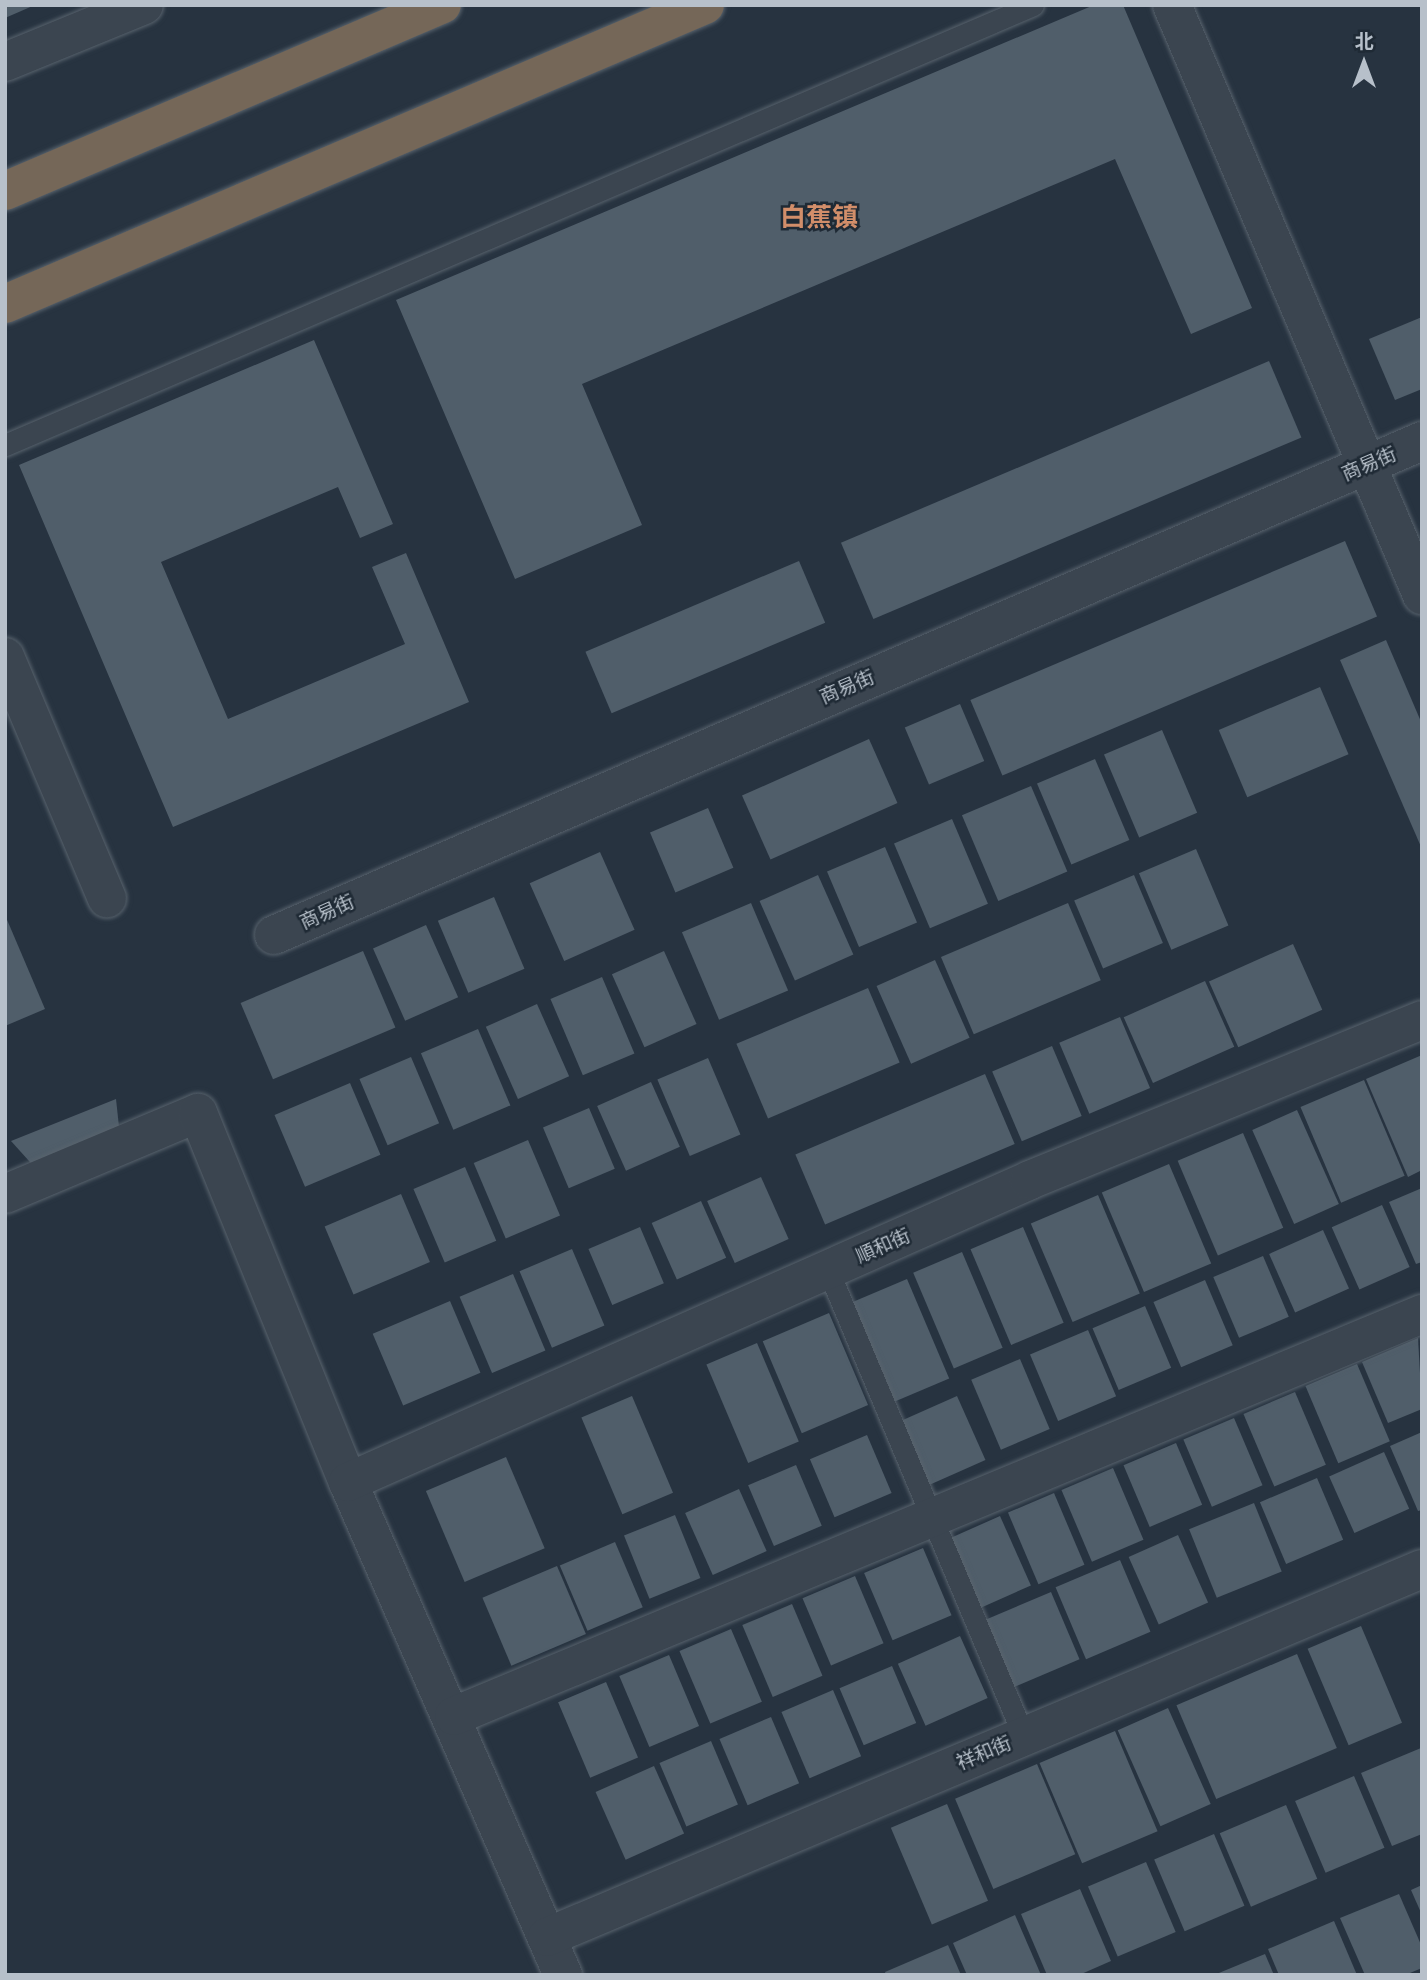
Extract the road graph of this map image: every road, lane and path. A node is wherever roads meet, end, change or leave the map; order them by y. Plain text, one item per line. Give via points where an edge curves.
1 (144, 5) edge
2 (442, 5) edge
3 (705, 5) edge
4 (1033, 5) edge
5 (1172, 5) edge
6 (5, 62) edge
7 (5, 191) edge
8 (5, 303) edge
9 (1422, 441) edge
10 (5, 445) edge
11 (1366, 465) junction
12 (1422, 595) edge
13 (5, 657) edge
14 (107, 898) dead end
15 (274, 935) dead end
16 (1422, 1020) edge
17 (5, 1194) edge
18 (828, 1270) junction
19 (1422, 1314) edge
20 (348, 1482) junction
21 (933, 1516) junction
22 (1422, 1569) edge
23 (454, 1716) junction
24 (1024, 1737) junction
25 (547, 1937) junction
26 (562, 1975) edge

1 - 6 street
2 - 7 highway
3 - 8 highway
4 - 10 lane
5 - 11 street
9 - 11 street, 商易街
11 - 12 street
11 - 15 street, 商易街
13 - 14 street
16 - 18 street, 順和街 via 1030,1180
17 - 20 street via 198,1113
18 - 20 street, 順和街
18 - 21 lane
19 - 21 street
20 - 23 street
21 - 23 street
21 - 24 lane
22 - 24 street, 祥和街
23 - 25 street
24 - 25 street, 祥和街
25 - 26 street

